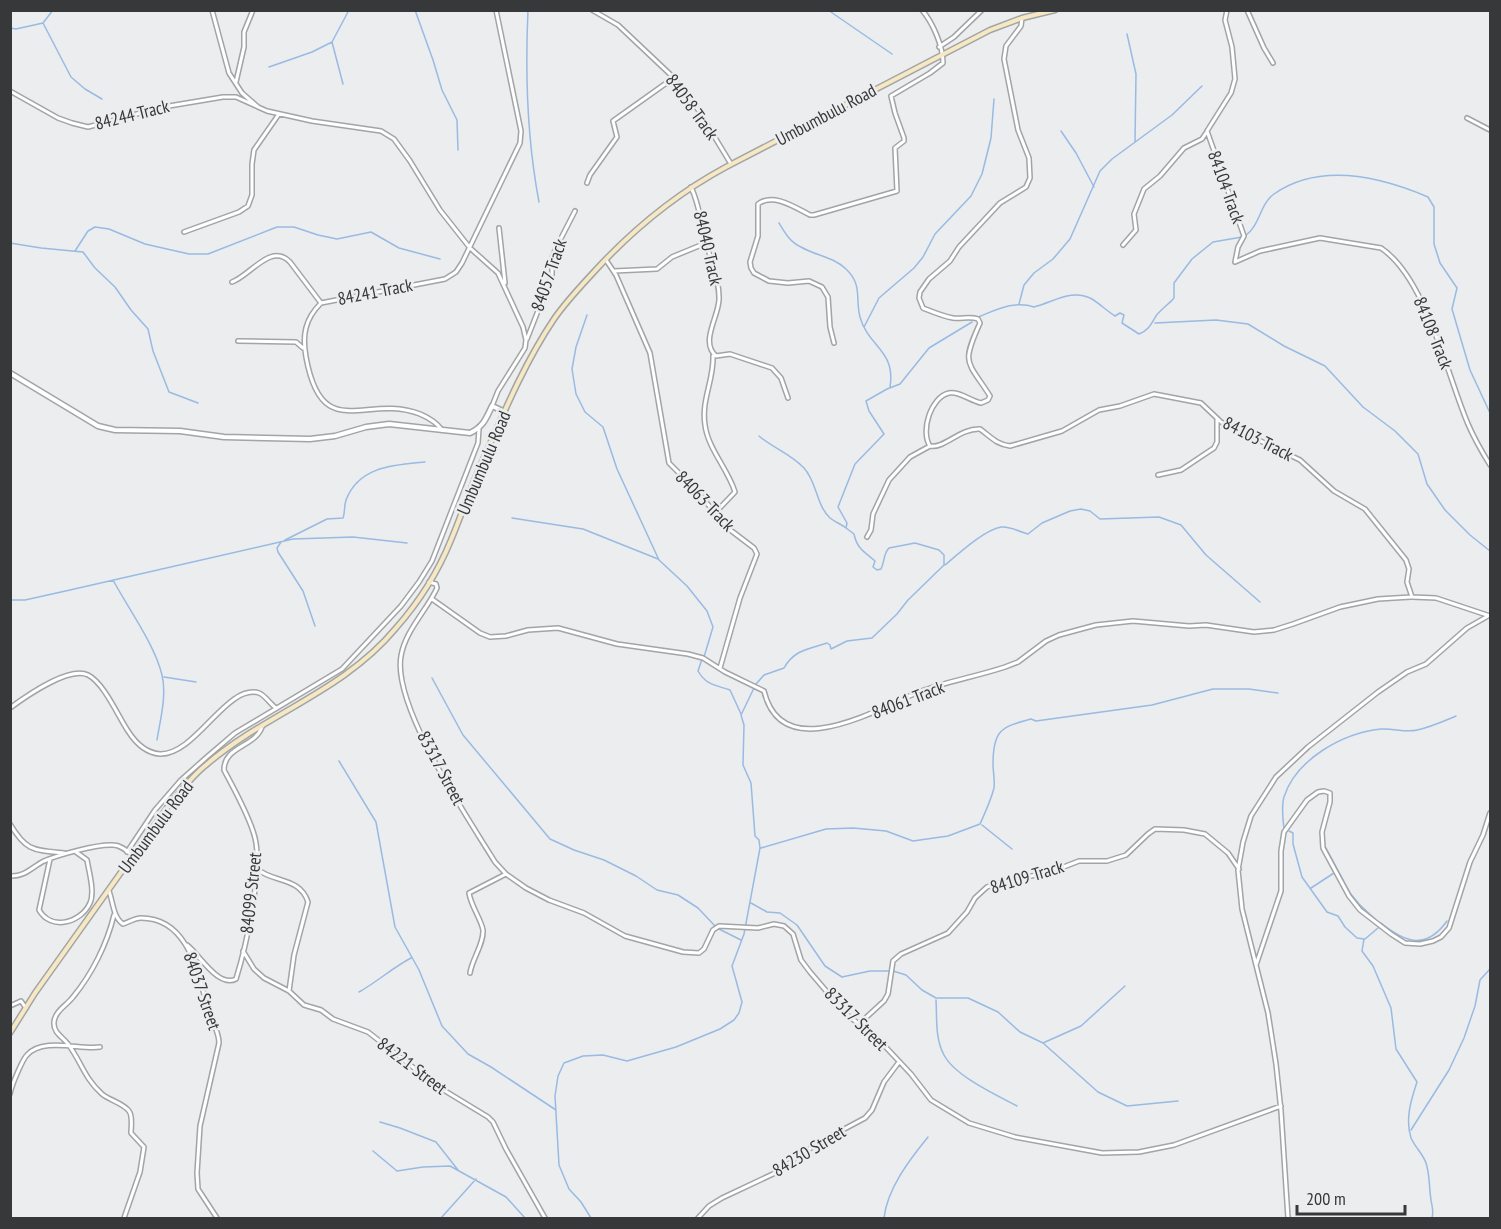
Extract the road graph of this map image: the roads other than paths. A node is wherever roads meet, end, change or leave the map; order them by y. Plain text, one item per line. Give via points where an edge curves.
1 (212, 10) edge
2 (253, 10) edge
3 (496, 10) edge
4 (592, 10) edge
5 (922, 10) edge
6 (982, 10) edge
7 (1055, 10) edge
8 (1227, 10) edge
9 (1247, 10) edge
10 (1022, 18) junction
11 (939, 47) junction
12 (942, 55) junction
13 (1273, 63) dead end
14 (675, 81) junction
15 (236, 83) junction
16 (10, 91) edge
17 (258, 107) junction
18 (279, 114) junction
19 (1467, 118) dead end
20 (1491, 130) edge
21 (1207, 131) junction
22 (731, 164) junction
23 (587, 183) dead end
24 (691, 187) junction
25 (575, 211) dead end
26 (499, 228) dead end
27 (184, 232) dead end
28 (706, 243) junction
29 (1123, 246) dead end
30 (470, 248) junction
31 (606, 260) junction
32 (1235, 262) joint
33 (614, 271) junction
34 (232, 282) dead end
35 (505, 288) junction
36 (321, 303) junction
37 (526, 340) junction
38 (238, 341) dead end
39 (834, 343) dead end
40 (305, 351) junction
41 (713, 354) junction
42 (10, 374) edge
43 (788, 398) dead end
44 (492, 406) junction
45 (506, 412) junction
46 (1217, 418) junction
47 (479, 429) junction
48 (443, 432) junction
49 (930, 446) junction
50 (1491, 465) edge
51 (1158, 475) dead end
52 (715, 513) junction
53 (867, 537) dead end
54 (419, 582) junction
55 (429, 582) junction
56 (426, 587) junction
57 (1412, 597) junction
58 (432, 599) junction
59 (1489, 616) edge
60 (342, 669) junction
61 (720, 669) junction
62 (346, 675) junction
63 (10, 708) edge
64 (276, 708) junction
65 (262, 727) junction
66 (1491, 813) edge
67 (10, 824) edge
68 (76, 852) junction
69 (127, 852) junction
70 (66, 853) junction
71 (133, 856) junction
72 (50, 859) junction
73 (256, 869) junction
74 (1239, 869) junction
75 (506, 873) junction
76 (10, 876) edge
77 (109, 891) junction
78 (115, 914) junction
79 (186, 944) junction
80 (243, 951) junction
81 (1256, 965) junction
82 (470, 973) dead end
83 (289, 991) junction
84 (10, 1006) edge
85 (26, 1008) junction
86 (859, 1024) junction
87 (10, 1033) edge
88 (69, 1045) junction
89 (100, 1047) dead end
90 (899, 1062) junction
91 (10, 1094) edge
92 (1281, 1106) junction
93 (124, 1218) edge
94 (218, 1218) edge
95 (545, 1218) edge
96 (698, 1218) edge
97 (1288, 1218) edge

1 - 15 street via 225,63
2 - 15 street via 244,32
3 - 30 street, 84241 Track via 522,131 513,161
4 - 14 street, 84058 Track via 618,25
5 - 11 street via 932,21
6 - 11 street
7 - 10 main road, Umbumbulu Road
8 - 21 street, 84104 Track via 1225,20 1235,79 1231,93
9 - 13 street
10 - 12 main road, Umbumbulu Road
10 - 49 street via 1021,26 1006,46 1004,59 1016,124 1029,159 1030,178 1026,187 1000,203 950,261 929,279 919,298 923,308 938,315 978,319 967,358 990,396 981,403 946,393 927,420 925,436
11 - 12 street
12 - 22 main road, Umbumbulu Road
12 - 39 street via 942,66 891,96 904,138 895,148 897,191 814,215 778,201 762,201 758,207 752,271 769,280 809,280 822,287 828,297
14 - 22 street, 84058 Track via 697,108
14 - 23 street via 665,84 614,122 617,138
15 - 17 street
16 - 17 street, 84244 Track via 58,118 88,127 163,107 223,97 236,97
17 - 18 street, 84244 Track
18 - 27 street via 254,150 248,206
18 - 30 street, 84244 Track via 381,131 394,140
19 - 20 street
21 - 29 street via 1202,139 1184,148 1144,189 1134,214 1136,230
21 - 32 street, 84104 Track via 1244,236
22 - 24 main road, Umbumbulu Road
24 - 28 street, 84040 Track
24 - 31 main road, Umbumbulu Road via 634,231
25 - 37 street, 84057 Track via 552,258 552,275
26 - 35 street
28 - 33 street via 672,257 657,269
28 - 41 street, 84040 Track via 719,295 708,340
30 - 35 street, 84244 Track via 498,273
30 - 36 street, 84241 Track via 456,272 445,279
31 - 33 street, 84063 Track
31 - 45 main road, Umbumbulu Road via 555,318
32 - 50 street, 84108 Track via 1260,251 1320,238 1381,248 1390,254 1422,300 1467,423
33 - 52 street, 84063 Track via 650,353 669,463
34 - 36 street via 264,261 284,256
35 - 37 street
36 - 40 street, 84241 Track via 304,328
37 - 44 street, 84057 Track
38 - 40 street via 296,342
40 - 48 street, 84241 Track via 323,402 343,412 390,407 408,410 424,416
41 - 43 street via 730,354 772,368 781,378
41 - 52 street, 84040 Track via 704,423 735,492
42 - 48 street via 98,426 115,430 285,440 323,439 389,424
44 - 45 street
44 - 47 street
45 - 55 main road, Umbumbulu Road
46 - 49 street, 84103 Track via 1201,403 1154,394 1099,410 1062,431 1010,446 993,441 980,429 972,429 939,446
46 - 51 street via 1214,448 1181,470
46 - 57 street, 84103 Track via 1241,434 1300,460 1334,491 1365,509 1406,560
47 - 48 street via 470,433
47 - 54 street via 478,443 432,561
49 - 53 street, 84103 Track via 910,457 889,480 873,513
52 - 61 street, 84063 Track via 754,548 756,555
54 - 56 street
54 - 60 street
55 - 56 main road, Umbumbulu Road
55 - 58 street via 437,588
56 - 62 main road, Umbumbulu Road via 375,652
57 - 59 street via 1436,598
57 - 61 street, 84061 Track via 1340,607 1284,627 1254,632 1133,621 1082,628 1046,641 1005,667 924,690 859,719 828,728 796,728 784,722 769,708 764,691
58 - 61 street, 84061 Track via 490,637 558,628 617,644 688,654
58 - 75 street, 83317 Street via 401,654 405,694 447,781 495,862
59 - 74 street via 1467,628 1426,664 1378,692 1276,777 1251,816
60 - 62 street
60 - 64 street
62 - 65 main road, Umbumbulu Road
63 - 64 street via 68,675 88,675 97,682 138,744 161,754 198,734 237,696 260,693
64 - 69 street via 235,733 181,780
65 - 71 main road, Umbumbulu Road via 232,745 186,784
65 - 73 street, 84099 Street via 224,763 255,836
66 - 81 street via 1449,928 1433,941 1405,943 1360,910 1349,896 1323,848 1322,832 1330,793 1318,792 1307,800 1284,832 1281,891
67 - 70 street via 25,844
68 - 69 street via 113,845
68 - 70 street
68 - 72 street via 87,860 92,894 90,904 72,921 58,922 39,910
69 - 71 street
70 - 72 street
71 - 77 main road, Umbumbulu Road
72 - 76 street via 18,877
73 - 80 street, 84099 Street
73 - 83 street via 291,882 308,902
74 - 81 street via 1242,909
74 - 86 street, 84109 Track via 1228,853 1205,834 1155,830 1126,855 1107,861 1079,861 1048,873 992,884 975,898 948,933 893,961 888,994
75 - 82 street via 469,893 483,933
75 - 86 street, 83317 Street via 549,900 584,913 625,936 683,952 699,954 718,926 758,928 779,924 790,931 805,966
77 - 78 street
77 - 85 main road, Umbumbulu Road
78 - 79 street, 84037 Street via 123,924 141,918 162,922 178,932
78 - 88 street via 92,970 54,1018 55,1030
79 - 80 street, 84099 Street via 218,978 226,981 236,979
79 - 94 street, 84037 Street via 219,1036 200,1126 197,1183
80 - 83 street, 84221 Street via 258,974
81 - 92 street via 1268,1013
83 - 95 street, 84221 Street via 304,1005 368,1032 437,1086 488,1117
84 - 85 street via 21,1001
85 - 87 main road, Umbumbulu Road
86 - 90 street, 83317 Street
88 - 89 street
88 - 91 street via 38,1049 26,1056
88 - 93 street via 97,1089 128,1110 131,1133 144,1148
90 - 92 street, 83317 Street via 931,1100 969,1124 1102,1153 1139,1152 1174,1145
90 - 96 street, 84230 Street via 865,1118 818,1143 774,1174 722,1198
92 - 97 street

